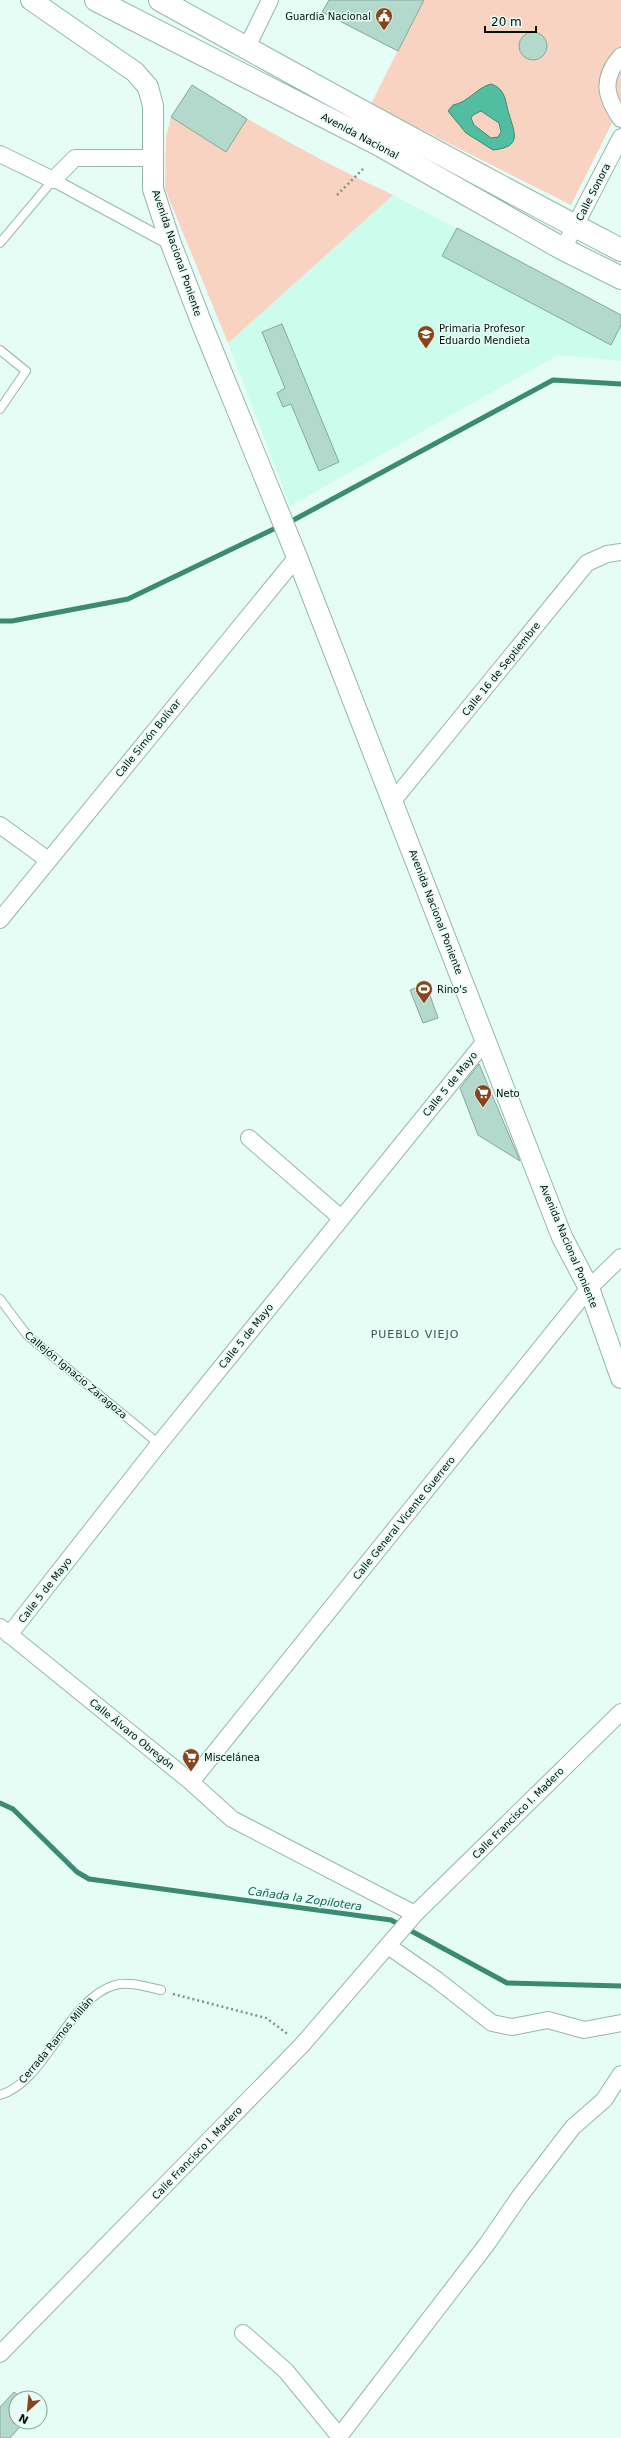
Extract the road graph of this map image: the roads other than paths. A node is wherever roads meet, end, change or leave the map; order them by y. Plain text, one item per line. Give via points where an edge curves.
1 (31, 0) edge
2 (96, 0) edge
3 (160, 0) edge
4 (270, 0) edge
5 (247, 47) junction
6 (621, 56) edge
7 (621, 119) edge
8 (621, 137) edge
9 (0, 154) edge
10 (152, 158) junction
11 (53, 180) junction
12 (576, 226) junction
13 (0, 244) edge
14 (172, 244) junction
15 (563, 249) junction
16 (621, 250) edge
17 (621, 278) edge
18 (0, 350) edge
19 (0, 409) edge
20 (621, 552) edge
21 (298, 556) junction
22 (392, 802) junction
23 (0, 825) edge
24 (48, 860) junction
25 (0, 920) edge
26 (486, 1040) junction
27 (249, 1138) dead end
28 (341, 1218) junction
29 (621, 1257) edge
30 (589, 1288) junction
31 (0, 1299) edge
32 (621, 1378) edge
33 (159, 1444) junction
34 (5, 1631) edge
35 (621, 1712) edge
36 (191, 1782) junction
37 (416, 1914) junction
38 (388, 1946) junction
39 (161, 1990) road end
40 (621, 2023) edge
41 (621, 2074) edge
42 (0, 2096) edge
43 (243, 2333) dead end
44 (0, 2354) edge
45 (339, 2437) edge

1 - 10 street, Avenida Nacional Poniente via 135,72 148,87 153,106
2 - 15 main road, Avenida Nacional via 378,144
3 - 5 main road
4 - 5 street
5 - 12 main road via 402,134
6 - 7 street via 609,72 607,90 611,105
8 - 12 street, Calle Sonora
9 - 11 street
10 - 11 street via 75,158
10 - 14 street, Avenida Nacional Poniente via 153,189
11 - 13 lane
11 - 14 street
12 - 15 street, Calle Sonora
12 - 16 main road
14 - 21 street, Avenida Nacional Poniente
15 - 17 main road, Avenida Nacional
18 - 19 lane via 26,371
20 - 22 street, Calle 16 de Septiembre via 606,554 587,563
21 - 22 street, Avenida Nacional Poniente
21 - 24 street, Calle Simón Bolívar
22 - 26 street, Avenida Nacional Poniente
23 - 24 street
24 - 25 street, Calle Simón Bolívar
26 - 28 street, Calle 5 de Mayo
26 - 30 street, Avenida Nacional Poniente via 562,1237
27 - 28 street
28 - 33 street, Calle 5 de Mayo
29 - 30 street, Calle General Vicente Guerrero
30 - 32 street, Avenida Nacional Poniente
30 - 36 street, Calle General Vicente Guerrero
31 - 33 lane, Callejón Ignacio Zaragoza via 27,1336
33 - 34 street, Calle 5 de Mayo
34 - 36 street, Calle Álvaro Obregón
35 - 37 street, Calle Francisco I. Madero
36 - 37 street, Calle Álvaro Obregón via 232,1819
37 - 38 street, Calle Francisco I. Madero
38 - 40 street via 492,2023 512,2027 548,2020 584,2030
38 - 44 street, Calle Francisco I. Madero via 302,2045
39 - 42 lane, Cerrada Ramos Millán via 116,1984 94,1994 30,2073 11,2092
41 - 45 street via 604,2100 573,2127
43 - 45 street via 286,2371

